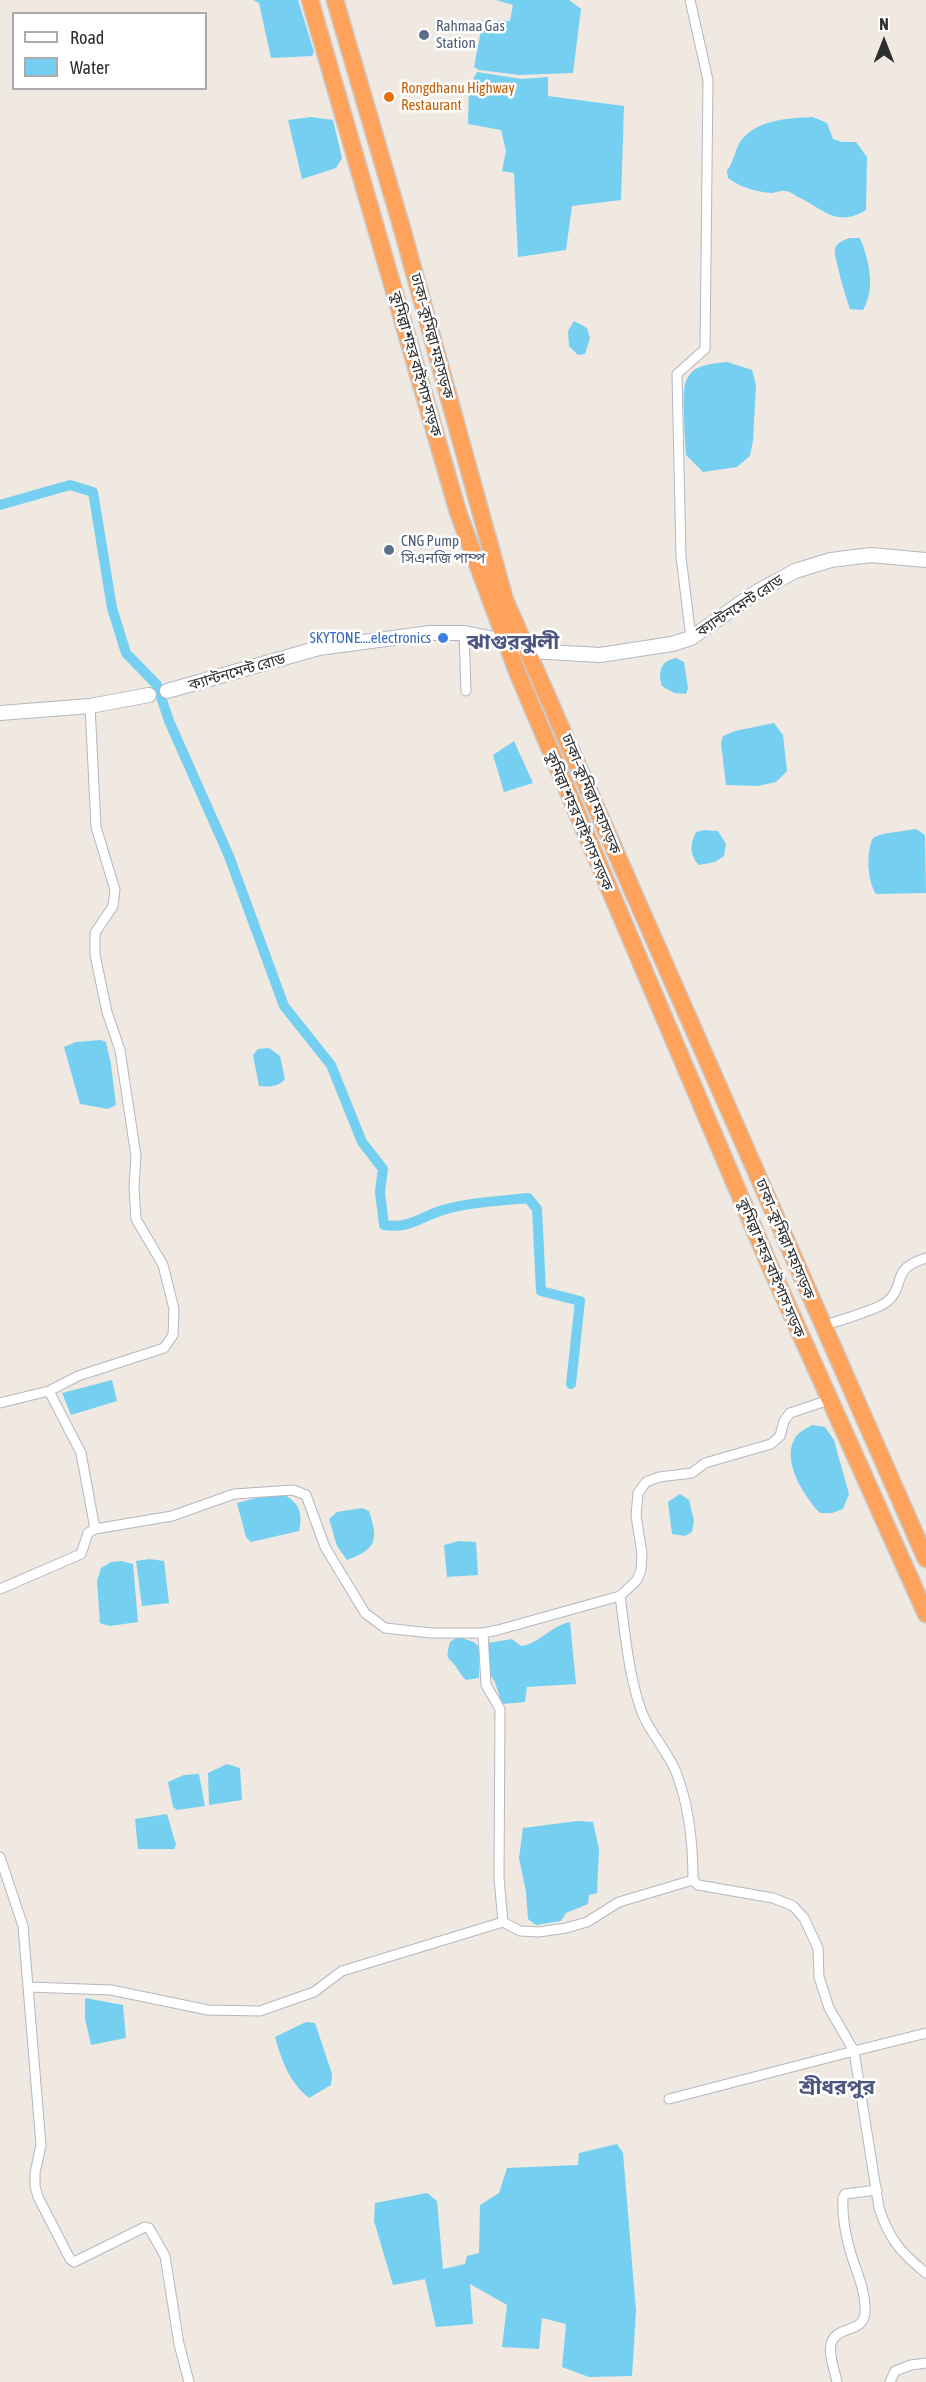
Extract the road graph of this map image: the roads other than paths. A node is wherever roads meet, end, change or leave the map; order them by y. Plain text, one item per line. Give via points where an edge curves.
1 (310, 0) edge
2 (335, 0) edge
3 (690, 0) edge
4 (926, 560) edge
5 (464, 633) junction
6 (692, 638) junction
7 (505, 641) junction
8 (529, 651) junction
9 (167, 691) dead end
10 (466, 691) dead end
11 (149, 695) dead end
12 (90, 705) junction
13 (0, 713) edge
14 (926, 1258) edge
15 (822, 1326) junction
16 (49, 1391) junction
17 (829, 1400) junction
18 (0, 1403) edge
19 (95, 1529) junction
20 (926, 1559) edge
21 (0, 1589) edge
22 (620, 1596) junction
23 (926, 1614) edge
24 (483, 1633) junction
25 (0, 1857) edge
26 (693, 1880) junction
27 (502, 1922) junction
28 (28, 1987) junction
29 (926, 2033) edge
30 (854, 2050) junction
31 (669, 2099) dead end
32 (877, 2190) junction
33 (926, 2273) edge
34 (926, 2363) edge
35 (188, 2378) edge
36 (837, 2382) edge
37 (890, 2382) edge

1 - 7 highway, কুমিল্লা শহর বাইপাস সড়ক via 458,512
2 - 8 highway, ঢাকা–কুমিল্লা মহাসড়ক via 505,600
3 - 6 street via 708,80 705,349 677,374 681,557
4 - 6 main road, ক্যান্টনমেন্ট রোড via 871,555 831,560 795,571 754,593
5 - 7 main road, ক্যান্টনমেন্ট রোড
5 - 9 main road, ক্যান্টনমেন্ট রোড via 430,633 336,645
5 - 10 street
6 - 8 main road, ক্যান্টনমেন্ট রোড via 600,655
7 - 8 main road, ক্যান্টনমেন্ট রোড
7 - 17 highway, কুমিল্লা শহর বাইপাস সড়ক
8 - 15 highway, ঢাকা–কুমিল্লা মহাসড়ক
11 - 12 main road
12 - 13 main road
12 - 16 street via 96,827 115,890 113,906 95,933 95,954 107,1012 120,1050 136,1156 136,1219 163,1265 174,1309 173,1335 164,1348 78,1376
14 - 15 street via 901,1272 887,1303
15 - 20 highway, ঢাকা–কুমিল্লা মহাসড়ক
16 - 18 street
16 - 19 street via 81,1453
17 - 22 street via 790,1413 780,1436 771,1444 705,1463 692,1473 645,1482 638,1493 636,1516 641,1570 637,1580
17 - 23 highway, কুমিল্লা শহর বাইপাস সড়ক
19 - 21 street via 88,1533 81,1554
19 - 24 street via 172,1516 234,1494 293,1490 306,1495 325,1547 365,1612 385,1628
22 - 24 street
22 - 26 street via 639,1705 675,1772 686,1807
24 - 27 street via 486,1685 500,1709
25 - 28 street via 23,1926
26 - 27 street via 619,1902 587,1922 566,1929 520,1931
26 - 30 street via 698,1885 773,1898 793,1906 804,1918 818,1948 819,1977 829,2008
27 - 28 street via 342,1971 314,1992 260,2012 208,2010 111,1990
28 - 35 street via 41,2145 34,2179 38,2197 74,2262 149,2228 165,2256
29 - 30 street
30 - 31 street
30 - 32 street
32 - 33 street via 886,2228 897,2247
32 - 36 street via 850,2192 843,2198 847,2240 866,2311 860,2326 832,2340
34 - 37 street via 895,2371

